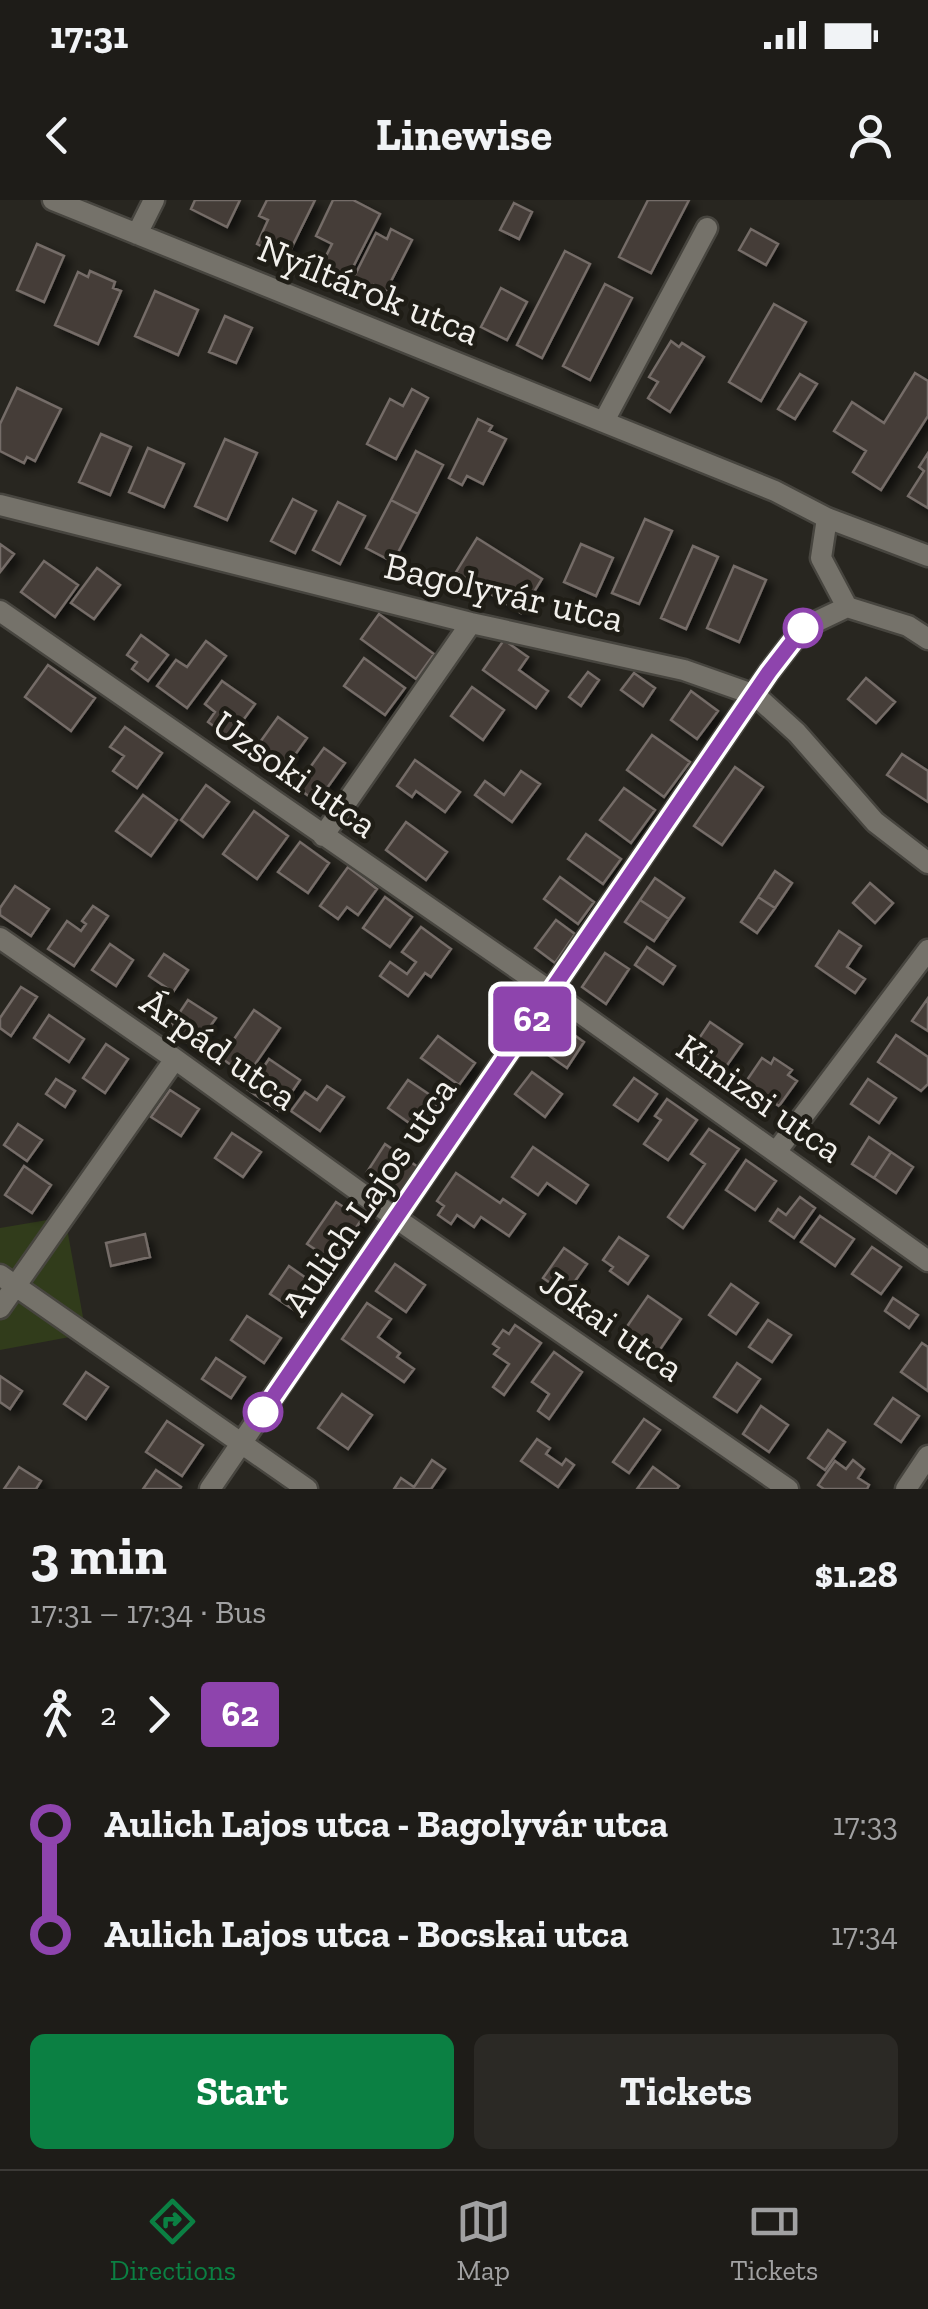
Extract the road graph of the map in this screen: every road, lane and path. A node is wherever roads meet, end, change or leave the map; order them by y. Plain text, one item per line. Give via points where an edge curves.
1 (53, 200) edge
2 (154, 200) edge
3 (707, 228) dead end
4 (137, 234) junction
5 (604, 421) junction
6 (0, 504) edge
7 (827, 518) junction
8 (928, 556) edge
9 (847, 607) junction
10 (0, 611) edge
11 (471, 622) junction
12 (928, 640) edge
13 (755, 695) junction
14 (323, 836) junction
15 (928, 863) edge
16 (0, 938) edge
17 (928, 950) edge
18 (551, 992) junction
19 (176, 1059) junction
20 (776, 1152) junction
21 (396, 1219) junction
22 (928, 1261) edge
23 (8, 1281) edge
24 (0, 1308) edge
25 (241, 1444) junction
26 (928, 1456) edge
27 (210, 1489) edge
28 (307, 1489) edge
29 (788, 1489) edge
30 (906, 1489) edge

1 - 4 street, Nyíltárok utca
2 - 4 street
3 - 5 street
4 - 5 street, Nyíltárok utca
5 - 7 street, Nyíltárok utca
6 - 11 street, Bagolyvár utca
7 - 8 street, Nyíltárok utca
7 - 9 street via 821,558
9 - 12 street via 908,626
9 - 13 street, Aulich Lajos utca via 803,628
10 - 14 street, Uzsoki utca
11 - 13 street, Bagolyvár utca via 684,670
11 - 14 street
13 - 15 street, Bagolyvár utca via 797,732 874,822
13 - 18 street, Aulich Lajos utca
14 - 18 street, Uzsoki utca
16 - 19 street, Árpád utca
17 - 20 street
18 - 20 street, Kinizsi utca
18 - 21 street, Aulich Lajos utca
19 - 21 street, Árpád utca
19 - 23 street
20 - 22 street, Kinizsi utca
21 - 25 street, Aulich Lajos utca
21 - 29 street, Jókai utca
23 - 24 street
23 - 25 street
25 - 27 street, Aulich Lajos utca
25 - 28 street
26 - 30 street

